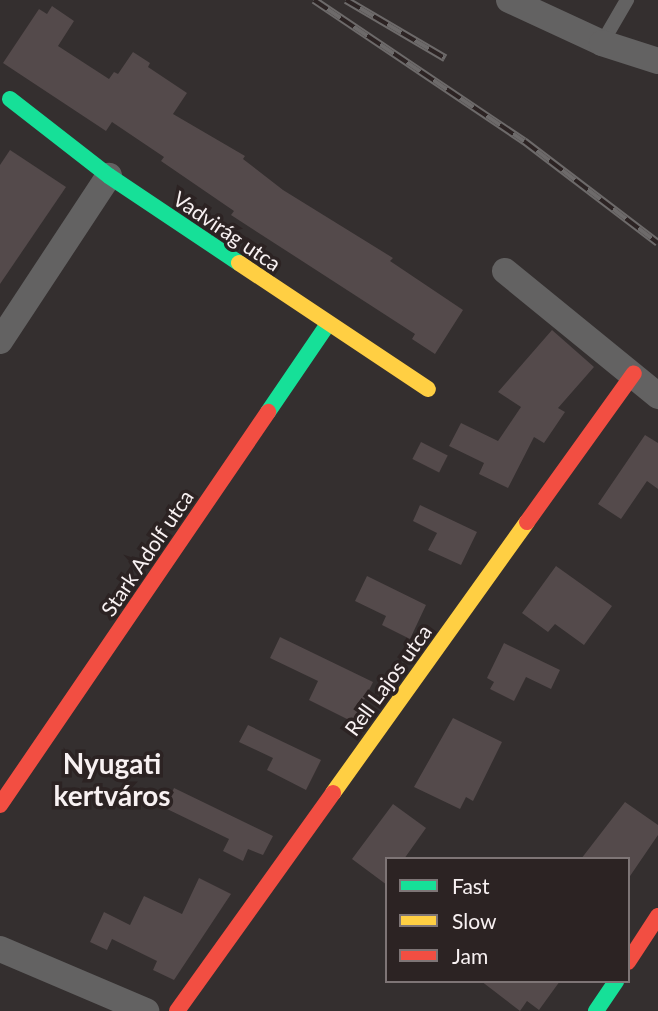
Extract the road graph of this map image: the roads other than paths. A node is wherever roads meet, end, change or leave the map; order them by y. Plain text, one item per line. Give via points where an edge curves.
1 (509, 0) edge
2 (627, 0) edge
3 (602, 43) junction
4 (658, 61) edge
5 (10, 99) dead end
6 (109, 176) junction
7 (505, 271) dead end
8 (328, 324) junction
9 (0, 341) edge
10 (634, 373) junction
11 (428, 389) dead end
12 (658, 396) edge
13 (0, 805) edge
14 (658, 916) edge
15 (0, 949) edge
16 (642, 953) edge
17 (615, 983) edge
18 (146, 1011) edge
19 (177, 1011) edge
20 (596, 1011) edge

1 - 3 street
2 - 3 lane
3 - 4 street
5 - 6 street, Vadvirág utca
6 - 8 street, Vadvirág utca
6 - 9 street
7 - 10 street
8 - 11 street, Vadvirág utca
8 - 13 street, Stark Adolf utca
10 - 12 street
10 - 19 street, Rell Lajos utca
14 - 16 street
15 - 18 street
17 - 20 street

